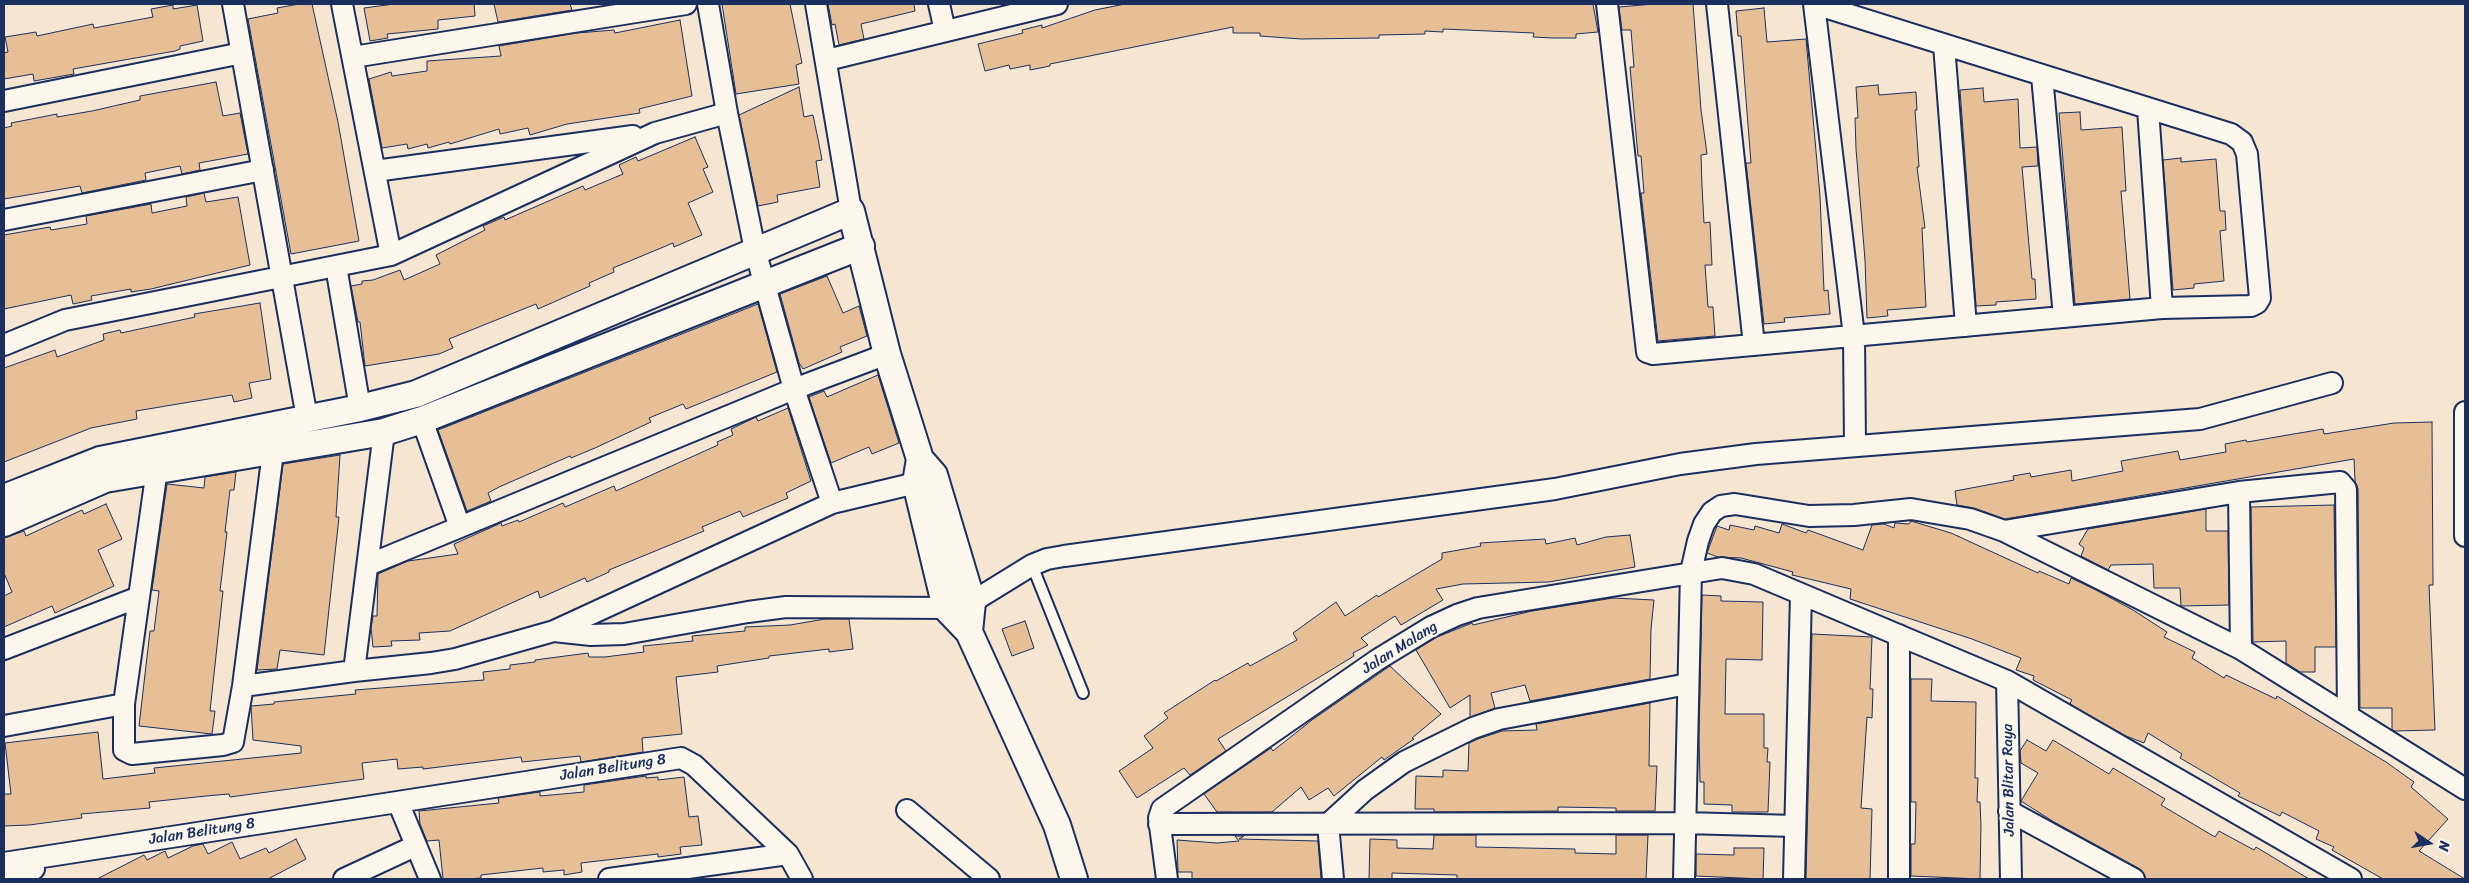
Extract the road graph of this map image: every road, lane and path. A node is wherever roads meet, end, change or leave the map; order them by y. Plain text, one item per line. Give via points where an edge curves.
1 (233, 4) edge
2 (342, 4) edge
3 (686, 4) edge
4 (708, 4) edge
5 (816, 4) edge
6 (939, 4) edge
7 (1051, 4) edge
8 (1607, 4) edge
9 (1718, 4) edge
10 (1814, 4) edge
11 (945, 31) junction
12 (1944, 44) junction
13 (242, 53) junction
14 (353, 57) junction
15 (827, 60) junction
16 (2042, 76) junction
17 (4, 101) edge
18 (2148, 109) junction
19 (727, 112) junction
20 (655, 133) junction
21 (263, 170) junction
22 (375, 171) junction
23 (851, 211) junction
24 (4, 220) edge
25 (861, 246) junction
26 (755, 250) junction
27 (391, 255) junction
28 (336, 266) junction
29 (282, 277) junction
30 (764, 285) junction
31 (2162, 308) junction
32 (2064, 317) junction
33 (1966, 326) junction
34 (1854, 336) junction
35 (4, 345) edge
36 (1754, 345) junction
37 (887, 354) junction
38 (2332, 383) dead end
39 (794, 389) junction
40 (360, 408) junction
41 (2464, 412) edge
42 (318, 416) junction
43 (422, 420) junction
44 (384, 432) junction
45 (335, 440) junction
46 (1855, 445) junction
47 (273, 452) junction
48 (157, 468) junction
49 (924, 472) junction
50 (2239, 492) junction
51 (4, 498) edge
52 (832, 503) junction
53 (4, 523) edge
54 (460, 527) junction
55 (2004, 530) junction
56 (2465, 536) edge
57 (368, 565) junction
58 (1032, 565) junction
59 (1691, 572) junction
60 (1801, 594) junction
61 (139, 597) junction
62 (972, 602) junction
63 (946, 608) junction
64 (554, 631) junction
65 (969, 632) junction
66 (1899, 635) junction
67 (4, 649) edge
68 (2241, 649) junction
69 (354, 671) junction
70 (2008, 680) junction
71 (1688, 684) junction
72 (243, 686) junction
73 (1083, 693) dead end
74 (124, 704) junction
75 (2348, 716) junction
76 (4, 726) edge
77 (2465, 789) edge
78 (1365, 790) junction
79 (401, 801) junction
80 (907, 810) dead end
81 (2009, 811) junction
82 (1378, 823) junction
83 (1684, 823) junction
84 (1160, 824) junction
85 (1328, 824) junction
86 (1795, 826) junction
87 (415, 846) junction
88 (788, 854) junction
89 (4, 863) edge
90 (34, 869) edge
91 (677, 875) edge
92 (2129, 878) edge
93 (2345, 878) edge
94 (13, 879) edge
95 (344, 879) edge
96 (430, 879) edge
97 (609, 879) edge
98 (802, 879) edge
99 (989, 879) edge
100 (1074, 879) edge
101 (1167, 879) edge
102 (1333, 879) edge
103 (1684, 879) edge
104 (1794, 879) edge
105 (1899, 879) edge
106 (2010, 879) edge

1 - 13 street
2 - 14 street
3 - 14 street
4 - 19 street
5 - 15 street
6 - 11 street
7 - 11 street
8 - 36 street via 1645,349 1653,354
9 - 36 street
10 - 12 street
10 - 34 street
11 - 15 street
12 - 16 street
12 - 33 street
13 - 17 street
13 - 21 street
14 - 22 street
15 - 23 street
16 - 18 street
16 - 32 street
18 - 31 street
18 - 31 street via 2231,134 2242,142 2247,154 2260,298 2251,306
19 - 20 street
19 - 26 street
20 - 22 street
20 - 27 street
21 - 24 street
21 - 29 street
22 - 27 street
23 - 25 street
23 - 26 street
25 - 30 street
25 - 37 street
26 - 30 street
26 - 40 street via 416,394
27 - 28 street
28 - 29 street
28 - 40 street
29 - 35 street via 65,320
29 - 42 street
30 - 39 street
30 - 43 street
31 - 32 street
32 - 33 street
33 - 34 street
34 - 36 street
34 - 46 street
37 - 39 street
37 - 49 street
38 - 46 street via 2200,419
39 - 52 street
39 - 54 street
40 - 42 street
41 - 56 street
42 - 45 street
42 - 51 street via 100,460
43 - 44 street
43 - 54 street
44 - 45 street
44 - 57 street
45 - 47 street
46 - 58 street via 1680,464 1555,489 1064,556
47 - 48 street
47 - 72 street
48 - 53 street via 105,479
48 - 61 street
49 - 52 street
49 - 62 street
49 - 63 street
50 - 55 street
50 - 68 street
50 - 75 street via 2330,482 2340,482 2346,489
52 - 64 street
54 - 57 street
55 - 59 street via 1970,519 1911,509 1809,516 1735,504 1721,506 1704,524
55 - 68 street
57 - 69 street
58 - 62 street
58 - 73 lane
59 - 60 street, Jalan Malang via 1722,568 1754,574
59 - 71 street
59 - 84 street, Jalan Malang via 1478,608 1431,627 1377,660 1162,809 1158,818
60 - 66 street, Jalan Malang
60 - 86 street
61 - 67 street
61 - 74 street
62 - 63 street
62 - 65 street
63 - 64 street via 786,607 624,634
63 - 65 street
64 - 69 street via 455,659
65 - 100 street via 1057,824
66 - 70 street, Jalan Malang
66 - 105 street
68 - 75 street
69 - 72 street
70 - 81 street, Jalan Blitar Raya
70 - 93 street, Jalan Malang
71 - 78 street via 1499,719 1473,728 1404,762
71 - 83 street
72 - 74 street via 233,742 223,745 127,753 124,750
74 - 76 street
75 - 77 street
78 - 82 street
78 - 85 street
79 - 87 street
79 - 88 street, Jalan Belitung 8 via 681,758 694,765
79 - 90 street, Jalan Belitung 8
80 - 99 street
81 - 92 street
81 - 106 street, Jalan Blitar Raya
82 - 83 street
82 - 85 street
83 - 86 street
83 - 103 street
84 - 85 street
84 - 101 street
85 - 102 street
86 - 104 street
87 - 95 street
87 - 96 street
88 - 91 street
88 - 98 street, Jalan Belitung 8
89 - 90 street, Jalan Belitung 8
90 - 94 street, Jalan Belitung 8
91 - 97 street

